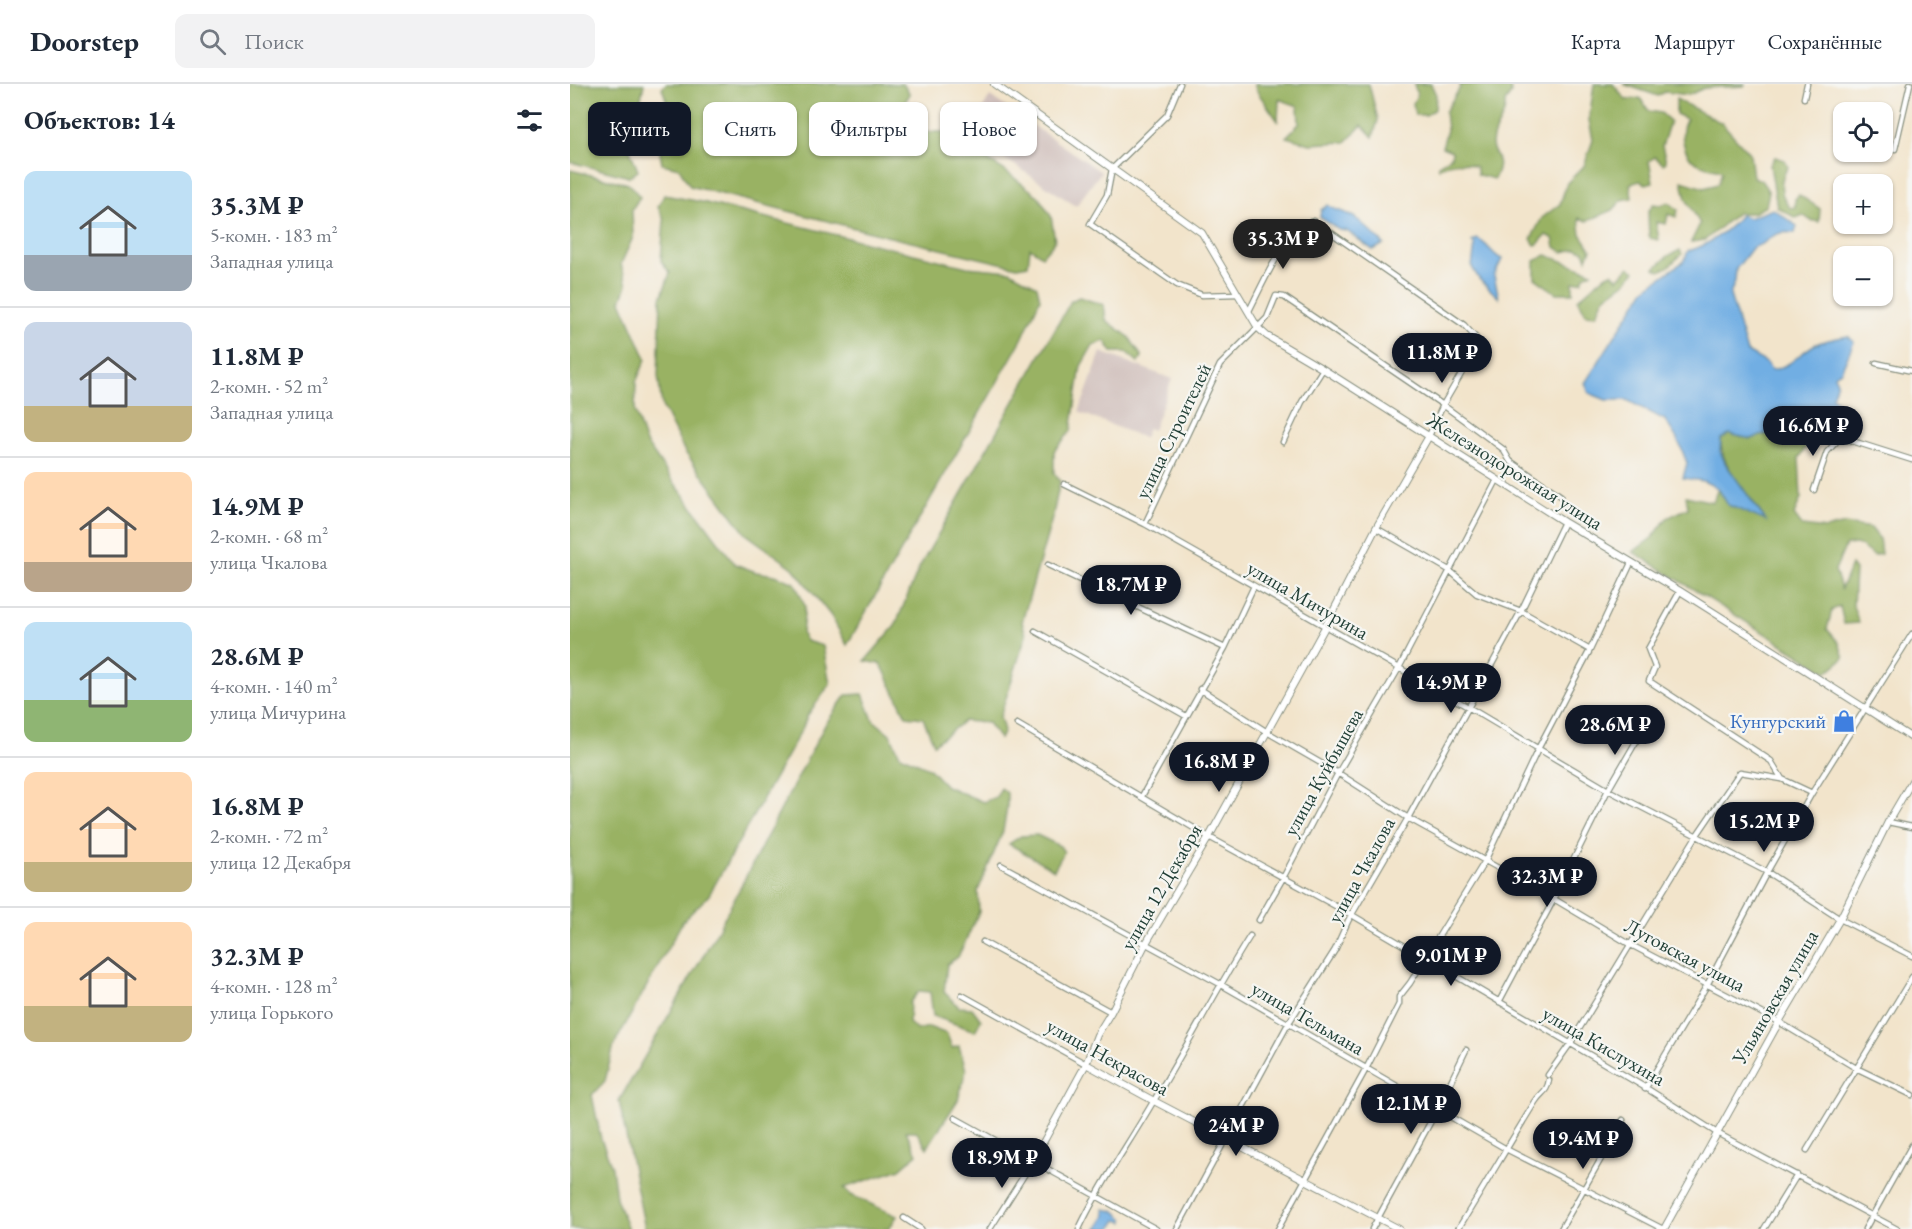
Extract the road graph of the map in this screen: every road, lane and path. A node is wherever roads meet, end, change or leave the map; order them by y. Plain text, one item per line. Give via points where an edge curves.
1 (994, 84) edge
2 (1180, 84) edge
3 (1807, 84) edge
4 (1910, 84) edge
5 (1804, 98) dead end
6 (1895, 149) dead end
7 (1112, 169) junction
8 (1238, 294) junction
9 (1249, 311) junction
10 (1258, 328) junction
11 (1876, 363) dead end
12 (1323, 369) junction
13 (1912, 371) edge
14 (1443, 405) junction
15 (1429, 436) junction
16 (1282, 442) dead end
17 (1912, 460) edge
18 (1497, 480) junction
19 (1064, 484) dead end
20 (1814, 490) dead end
21 (1561, 496) dead end
22 (1564, 522) junction
23 (1145, 524) junction
24 (1376, 528) junction
25 (1631, 563) junction
26 (1048, 565) dead end
27 (1449, 570) junction
28 (1254, 586) junction
29 (1680, 591) junction
30 (1521, 611) junction
31 (1325, 627) junction
32 (1035, 631) dead end
33 (1912, 634) edge
34 (1225, 648) junction
35 (1590, 650) junction
36 (1399, 668) junction
37 (1200, 689) junction
38 (1467, 707) junction
39 (1865, 708) junction
40 (1186, 716) junction
41 (1017, 724) dead end
42 (1267, 732) junction
43 (1641, 733) dead end
44 (1912, 738) edge
45 (1538, 749) junction
46 (1338, 773) junction
47 (1782, 779) junction
48 (1912, 781) edge
49 (1608, 790) junction
50 (1812, 793) junction
51 (1142, 796) junction
52 (1408, 818) junction
53 (1888, 822) junction
54 (1912, 827) edge
55 (1697, 835) junction
56 (1209, 837) junction
57 (1485, 861) junction
58 (1001, 866) dead end
59 (1767, 872) junction
60 (1283, 878) junction
61 (1554, 899) junction
62 (1352, 915) junction
63 (1840, 919) junction
64 (1259, 920) dead end
65 (1250, 936) dead end
66 (983, 942) dead end
67 (1145, 945) junction
68 (1631, 945) junction
69 (1912, 956) edge
70 (1425, 958) junction
71 (1912, 977) edge
72 (1220, 984) junction
73 (1707, 985) junction
74 (962, 995) dead end
75 (1499, 1002) junction
76 (1111, 1012) junction
77 (1779, 1022) junction
78 (1288, 1024) junction
79 (1570, 1044) junction
80 (1466, 1050) dead end
81 (1086, 1064) junction
82 (1856, 1068) junction
83 (1366, 1069) junction
84 (1645, 1088) junction
85 (1912, 1095) edge
86 (1154, 1101) junction
87 (1437, 1110) junction
88 (955, 1118) dead end
89 (1623, 1120) dead end
90 (1717, 1133) junction
91 (1227, 1139) junction
92 (1912, 1145) edge
93 (1508, 1150) junction
94 (1807, 1150) dead end
95 (1033, 1161) junction
96 (1797, 1175) junction
97 (1305, 1180) junction
98 (1585, 1190) junction
99 (1095, 1196) junction
100 (1873, 1216) junction
101 (1378, 1217) junction
102 (904, 1218) dead end
103 (921, 1229) edge
104 (990, 1229) edge
105 (1079, 1229) edge
106 (1156, 1229) edge
107 (1177, 1229) edge
108 (1278, 1229) edge
109 (1372, 1229) edge
110 (1399, 1229) edge
111 (1458, 1229) edge
112 (1562, 1229) edge
113 (1664, 1229) edge
114 (1764, 1229) edge
115 (1865, 1229) edge
116 (1897, 1229) edge

1 - 7 street, Железнодорожная улица
2 - 7 street via 1167,115
3 - 5 street
4 - 6 street
7 - 8 street, Железнодорожная улица via 1202,233
7 - 8 street via 1107,195 1090,224 1177,285 1202,295
8 - 9 street, Железнодорожная улица
9 - 10 street, Железнодорожная улица
9 - 14 street via 1291,238 1306,222 1314,221 1464,325 1476,338 1475,350
10 - 12 street, Железнодорожная улица
10 - 14 street, улица Строителей via 1276,296 1284,297
10 - 23 street, улица Строителей via 1220,365
11 - 13 street
12 - 15 street, Железнодорожная улица
12 - 16 street
14 - 15 street
14 - 21 street via 1503,449 1510,461
15 - 18 street, Железнодорожная улица
15 - 24 street, улица 12 Декабря
17 - 20 street via 1838,440 1827,452
18 - 22 street, Железнодорожная улица
18 - 27 street, улица Куйбышева
19 - 23 street, улица Мичурина
22 - 25 street, Железнодорожная улица
22 - 30 street, улица Чкалова
23 - 28 street, улица Мичурина
24 - 27 street
24 - 31 street, улица 12 Декабря
25 - 29 street, Железнодорожная улица
25 - 35 street
26 - 34 street
27 - 30 street via 1477,594
27 - 36 street, улица Куйбышева
28 - 31 street, улица Мичурина
28 - 34 street
29 - 39 street, Железнодорожная улица
29 - 47 street via 1648,649 1655,667 1649,681 1771,761
30 - 35 street
30 - 38 street, улица Чкалова
31 - 36 street, улица Мичурина
31 - 42 street, улица 12 Декабря
32 - 40 street
33 - 39 street
34 - 37 street
35 - 45 street
36 - 38 street, улица Мичурина
36 - 46 street, улица Куйбышева
37 - 40 street
37 - 42 street, Луговская улица
38 - 45 street, улица Мичурина
38 - 52 street, улица Чкалова
39 - 44 street, Железнодорожная улица
39 - 50 street
40 - 51 street
41 - 51 street, улица Кислухина
42 - 46 street, Луговская улица
42 - 56 street, улица 12 Декабря
43 - 49 street
45 - 49 street, улица Мичурина
45 - 57 street
46 - 52 street, Луговская улица
46 - 60 street, улица Куйбышева
47 - 50 street
47 - 55 street via 1740,772
48 - 53 street, Ульяновская улица
49 - 55 street, улица Мичурина
49 - 61 street
50 - 59 street
51 - 56 street, улица Кислухина
52 - 57 street, Луговская улица
52 - 62 street, улица Чкалова
53 - 54 street
53 - 63 street, Ульяновская улица
55 - 59 street, улица Мичурина
55 - 68 street
56 - 60 street, улица Кислухина
56 - 67 street, улица 12 Декабря
57 - 61 street, Луговская улица
57 - 70 street
58 - 67 street, улица Тельмана
59 - 63 street, улица Мичурина
59 - 73 street
60 - 62 street, улица Кислухина
60 - 64 street, улица Куйбышева
61 - 68 street, Луговская улица
61 - 75 street
62 - 70 street, улица Кислухина
62 - 78 street, улица Чкалова via 1335,950
63 - 69 street, улица Мичурина
63 - 77 street, Ульяновская улица
65 - 72 street
66 - 76 street
67 - 72 street, улица Тельмана
67 - 76 street, улица 12 Декабря
68 - 73 street, Луговская улица
68 - 79 street
70 - 75 street, улица Кислухина
70 - 83 street via 1399,997
71 - 82 street
72 - 78 street, улица Тельмана
72 - 86 street
73 - 77 street, Луговская улица
73 - 84 street
74 - 81 street, улица Некрасова
75 - 79 street, улица Кислухина
76 - 81 street, улица 12 Декабря
77 - 82 street, Луговская улица
77 - 90 street, Ульяновская улица
78 - 83 street, улица Тельмана
78 - 91 street, улица Чкалова
79 - 84 street, улица Кислухина
79 - 93 street via 1549,1077 1548,1089 1537,1099
80 - 87 street
81 - 86 street, улица Некрасова
81 - 95 street, улица 12 Декабря
82 - 85 street, Луговская улица
82 - 94 street
83 - 87 street, улица Тельмана
83 - 97 street
84 - 90 street, улица Кислухина
86 - 91 street, улица Некрасова
86 - 99 street
87 - 93 street, улица Тельмана
87 - 101 street
88 - 95 street
89 - 98 street
90 - 96 street, улица Кислухина
90 - 113 street, Ульяновская улица
91 - 97 street, улица Некрасова
91 - 107 street, улица Чкалова
92 - 100 street
93 - 98 street, улица Тельмана
93 - 111 street
95 - 99 street
95 - 104 street, улица 12 Декабря
96 - 100 street, улица Кислухина
96 - 114 street
97 - 101 street, улица Некрасова
97 - 108 street
98 - 112 street
98 - 113 street, улица Тельмана
99 - 105 street
99 - 106 street
100 - 115 street
100 - 116 street, улица Кислухина
101 - 109 street
101 - 110 street, улица Некрасова
102 - 103 street

